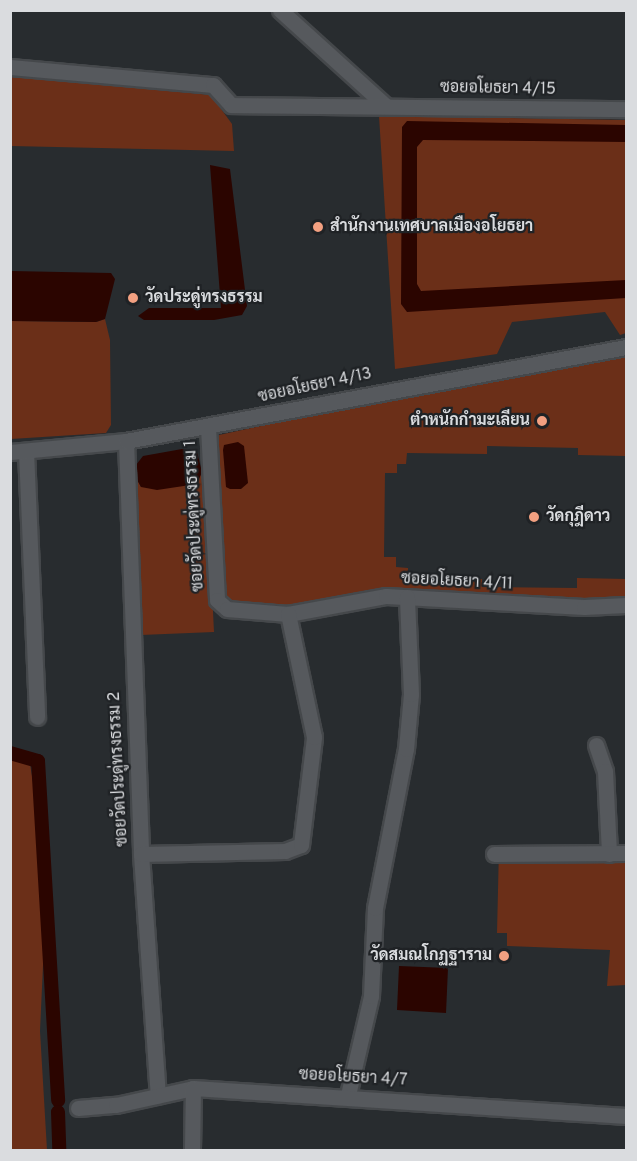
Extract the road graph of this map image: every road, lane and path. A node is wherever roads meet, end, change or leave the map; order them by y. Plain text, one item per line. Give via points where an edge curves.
1 (280, 10) edge
2 (10, 67) edge
3 (386, 106) junction
4 (627, 109) edge
5 (627, 347) edge
6 (208, 427) junction
7 (126, 441) junction
8 (26, 451) junction
9 (10, 452) edge
10 (407, 597) junction
11 (627, 605) edge
12 (288, 614) junction
13 (37, 717) dead end
14 (596, 745) dead end
15 (627, 853) edge
16 (141, 854) junction
17 (494, 854) dead end
18 (609, 854) junction
19 (193, 1088) junction
20 (158, 1095) junction
21 (348, 1095) junction
22 (78, 1108) dead end
23 (627, 1116) edge
24 (192, 1150) edge

1 - 3 street
2 - 3 street, ซอยอโยธยา 4/15 via 213,85 231,105
3 - 4 street, ซอยอโยธยา 4/15
5 - 6 street, ซอยอโยธยา 4/13 via 383,390
6 - 7 street, ซอยอโยธยา 4/13
6 - 12 street, ซอยวัดประดู่ทรงธรรม 1 via 217,600 226,609
7 - 8 street, ซอยอโยธยา 4/13
7 - 16 street, ซอยวัดประดู่ทรงธรรม 2
8 - 9 street, ซอยอโยธยา 4/13
8 - 13 street
10 - 11 street, ซอยอโยธยา 4/11 via 584,607
10 - 12 street, ซอยอโยธยา 4/11 via 365,598
10 - 21 street via 411,694 406,749 375,908 371,996
12 - 16 street via 314,737 301,845 285,851
14 - 18 street via 605,771
15 - 18 street
16 - 20 street, ซอยวัดประดู่ทรงธรรม 2
17 - 18 street
19 - 20 street, ซอยอโยธยา 4/7
19 - 21 street, ซอยอโยธยา 4/7
19 - 24 street
20 - 22 street, ซอยอโยธยา 4/7 via 116,1105
21 - 23 street, ซอยอโยธยา 4/7

